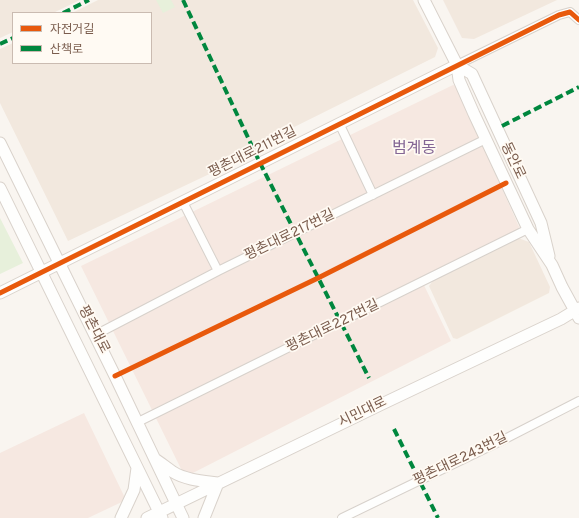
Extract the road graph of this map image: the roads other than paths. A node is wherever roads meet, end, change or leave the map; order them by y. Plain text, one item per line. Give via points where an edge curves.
1 (424, 0) edge
2 (579, 20) edge
3 (457, 65) junction
4 (339, 124) junction
5 (486, 139) junction
6 (0, 143) edge
7 (0, 188) edge
8 (373, 195) junction
9 (184, 202) junction
10 (528, 230) junction
11 (59, 264) junction
12 (552, 266) junction
13 (218, 271) junction
14 (42, 273) junction
15 (0, 293) edge
16 (578, 312) edge
17 (95, 335) junction
18 (579, 401) edge
19 (138, 422) junction
20 (154, 458) junction
21 (137, 467) junction
22 (218, 483) junction
23 (176, 504) junction
24 (160, 515) edge
25 (121, 518) edge
26 (148, 518) edge
27 (183, 518) edge
28 (204, 518) edge
29 (342, 518) edge

1 - 3 street, 동안로
2 - 3 street via 570,12 559,15
3 - 4 street, 평촌대로211번길
3 - 5 street, 동안로 via 459,80
3 - 12 street, 동안로 via 472,74 541,223
4 - 8 street
4 - 9 street, 평촌대로211번길
5 - 8 street, 평촌대로217번길
5 - 10 street, 동안로
6 - 11 street, 평촌대로
7 - 14 street, 평촌대로
8 - 13 street, 평촌대로217번길
9 - 11 street, 평촌대로211번길
9 - 13 street
10 - 12 street, 동안로
10 - 19 street, 평촌대로227번길
11 - 14 street, 평촌대로211번길
11 - 17 street, 평촌대로
12 - 16 street, 동안로
13 - 17 street, 평촌대로217번길
14 - 15 street, 평촌대로211번길
14 - 21 street, 평촌대로
16 - 22 street, 시민대로
17 - 19 street, 평촌대로
18 - 29 street, 평촌대로243번길
19 - 20 street, 평촌대로
20 - 22 street via 180,475
20 - 23 street, 평촌대로
21 - 24 street, 평촌대로
21 - 25 street via 134,490
22 - 23 street, 시민대로
22 - 28 street
23 - 24 street, 시민대로
23 - 27 street, 평촌대로
24 - 26 street, 시민대로

